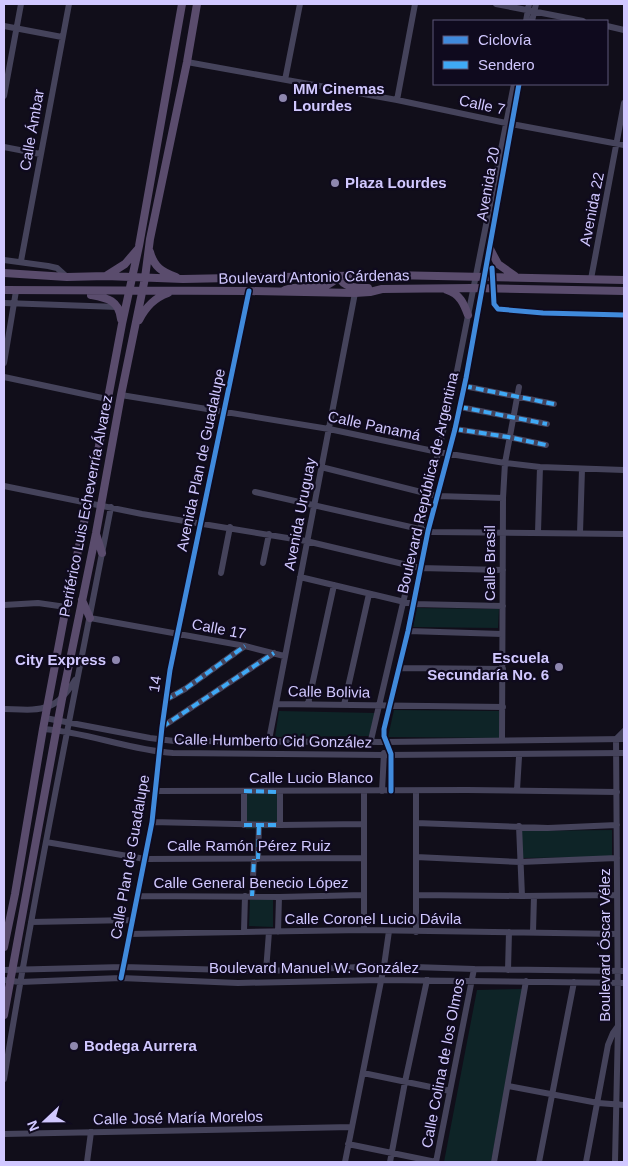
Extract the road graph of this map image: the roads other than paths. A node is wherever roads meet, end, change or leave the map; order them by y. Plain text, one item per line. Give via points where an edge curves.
1 (21, 4) edge
2 (69, 4) edge
3 (182, 4) edge
4 (196, 4) edge
5 (300, 4) edge
6 (414, 4) edge
7 (496, 4) edge
8 (532, 7) edge
9 (526, 20) edge
10 (532, 20) edge
11 (579, 20) edge
12 (4, 26) edge
13 (608, 26) edge
14 (16, 29) junction
15 (624, 30) edge
16 (62, 37) junction
17 (187, 62) junction
18 (285, 80) junction
19 (514, 85) edge
20 (519, 85) edge
21 (4, 96) edge
22 (397, 100) junction
23 (624, 103) edge
24 (509, 124) junction
25 (617, 143) junction
26 (624, 145) edge
27 (4, 146) edge
28 (40, 154) junction
29 (150, 239) junction
30 (139, 246) junction
31 (490, 249) junction
32 (4, 260) edge
33 (21, 261) junction
34 (4, 273) edge
35 (106, 276) junction
36 (338, 276) junction
37 (476, 276) junction
38 (485, 276) junction
39 (67, 277) junction
40 (133, 277) junction
41 (517, 277) junction
42 (145, 278) junction
43 (212, 278) junction
44 (183, 279) junction
45 (591, 280) junction
46 (624, 280) edge
47 (441, 288) junction
48 (473, 288) junction
49 (483, 288) junction
50 (4, 290) edge
51 (382, 290) junction
52 (16, 291) junction
53 (130, 291) junction
54 (142, 291) junction
55 (177, 291) junction
56 (211, 291) junction
57 (249, 291) junction
58 (280, 291) junction
59 (624, 291) edge
60 (77, 292) junction
61 (355, 293) junction
62 (4, 303) edge
63 (14, 304) junction
64 (118, 307) junction
65 (468, 315) junction
66 (122, 324) junction
67 (134, 330) junction
68 (4, 363) edge
69 (456, 376) junction
70 (4, 377) edge
71 (466, 378) junction
72 (464, 386) junction
73 (519, 387) dead end
74 (121, 395) junction
75 (516, 397) junction
76 (107, 399) junction
77 (554, 404) dead end
78 (460, 407) junction
79 (224, 412) junction
80 (512, 417) junction
81 (547, 424) dead end
82 (329, 429) junction
83 (455, 429) junction
84 (508, 437) junction
85 (546, 445) dead end
86 (438, 452) junction
87 (448, 454) junction
88 (505, 463) junction
89 (321, 467) junction
90 (540, 467) junction
91 (582, 469) junction
92 (624, 470) edge
93 (4, 486) edge
94 (255, 492) dead end
95 (428, 494) junction
96 (437, 496) junction
97 (503, 498) junction
98 (88, 504) junction
99 (314, 505) junction
100 (100, 506) junction
101 (111, 507) junction
102 (200, 523) junction
103 (230, 527) junction
104 (420, 530) junction
105 (428, 531) junction
106 (503, 532) junction
107 (538, 532) junction
108 (96, 533) junction
109 (580, 533) junction
110 (269, 534) junction
111 (624, 534) edge
112 (306, 541) junction
113 (102, 553) junction
114 (262, 563) dead end
115 (411, 566) junction
116 (420, 568) junction
117 (502, 570) junction
118 (221, 573) dead end
119 (300, 577) junction
120 (334, 585) junction
121 (369, 594) junction
122 (82, 600) junction
123 (404, 603) junction
124 (413, 604) junction
125 (4, 605) edge
126 (503, 606) junction
127 (66, 607) junction
128 (90, 618) junction
129 (408, 631) junction
130 (177, 634) junction
131 (502, 634) junction
132 (245, 646) junction
133 (274, 653) junction
134 (284, 656) junction
135 (399, 668) junction
136 (503, 669) junction
137 (78, 677) junction
138 (62, 699) junction
139 (165, 700) junction
140 (276, 704) junction
141 (308, 704) junction
142 (344, 705) junction
143 (380, 705) junction
144 (389, 705) junction
145 (47, 707) junction
146 (503, 707) junction
147 (4, 708) edge
148 (45, 718) junction
149 (59, 721) junction
150 (69, 722) junction
151 (162, 727) junction
152 (43, 729) junction
153 (57, 730) junction
154 (68, 731) junction
155 (624, 731) edge
156 (616, 739) junction
157 (624, 739) edge
158 (161, 740) junction
159 (261, 740) junction
160 (269, 740) junction
161 (371, 740) junction
162 (502, 740) junction
163 (386, 742) junction
164 (160, 752) junction
165 (616, 753) junction
166 (624, 753) edge
167 (261, 754) junction
168 (387, 754) junction
169 (518, 757) dead end
170 (517, 790) junction
171 (244, 791) junction
172 (364, 791) junction
173 (382, 791) junction
174 (391, 791) junction
175 (416, 791) junction
176 (156, 792) junction
177 (280, 792) junction
178 (617, 792) junction
179 (152, 822) junction
180 (416, 823) junction
181 (364, 824) junction
182 (244, 825) junction
183 (259, 825) junction
184 (280, 825) junction
185 (617, 825) junction
186 (519, 826) junction
187 (46, 842) junction
188 (621, 842) edge
189 (416, 856) junction
190 (364, 858) junction
191 (618, 858) junction
192 (144, 859) junction
193 (256, 859) junction
194 (520, 862) junction
195 (364, 895) junction
196 (416, 895) junction
197 (617, 895) junction
198 (137, 896) junction
199 (245, 896) junction
200 (252, 896) junction
201 (522, 896) junction
202 (534, 896) junction
203 (279, 897) junction
204 (132, 920) junction
205 (31, 922) junction
206 (6, 926) edge
207 (364, 930) junction
208 (244, 931) junction
209 (269, 932) junction
210 (278, 932) junction
211 (389, 932) junction
212 (416, 932) junction
213 (509, 932) junction
214 (533, 932) junction
215 (129, 934) junction
216 (617, 934) junction
217 (4, 947) edge
218 (123, 966) junction
219 (384, 966) junction
220 (474, 970) junction
221 (508, 970) junction
222 (8, 971) edge
223 (22, 971) junction
224 (266, 971) junction
225 (621, 971) edge
226 (121, 978) junction
227 (381, 980) junction
228 (427, 980) junction
229 (7, 981) edge
230 (472, 981) junction
231 (526, 981) junction
232 (20, 982) junction
233 (574, 982) junction
234 (621, 983) edge
235 (4, 1015) edge
236 (618, 1026) junction
237 (363, 1073) junction
238 (4, 1079) edge
239 (405, 1082) junction
240 (508, 1086) junction
241 (450, 1091) junction
242 (552, 1095) junction
243 (598, 1103) junction
244 (616, 1104) junction
245 (624, 1105) edge
246 (352, 1128) junction
247 (91, 1132) junction
248 (4, 1134) edge
249 (348, 1144) junction
250 (392, 1154) junction
251 (86, 1162) edge
252 (345, 1162) edge
253 (390, 1162) edge
254 (436, 1162) edge
255 (494, 1162) edge
256 (539, 1162) edge
257 (586, 1162) edge
258 (615, 1162) edge

1 - 14 street
2 - 16 street, Calle Ámbar
3 - 30 main road, Periférico Luis Echeverría Álvarez
4 - 17 main road, Periférico Luis Echeverría Álvarez
5 - 18 street
6 - 22 street
7 - 8 street
8 - 9 street
8 - 10 street
8 - 11 street
12 - 14 street
13 - 15 street
14 - 16 street
14 - 21 street
16 - 28 street, Calle Ámbar
17 - 18 street, Calle 7
17 - 29 main road, Periférico Luis Echeverría Álvarez
18 - 22 street, Calle 7
19 - 24 street, Avenida 20
20 - 24 street, Avenida 20
22 - 24 street, Calle 7
23 - 25 street, Avenida 22
24 - 25 street, Calle 7
24 - 31 street, Avenida 20
24 - 37 street, Avenida 20
25 - 26 street, Calle 7
25 - 45 street, Avenida 22
27 - 28 street
28 - 33 street, Calle Ámbar
29 - 42 main road, Periférico Luis Echeverría Álvarez
29 - 44 main road via 155,265
30 - 35 main road via 125,264
30 - 40 main road, Periférico Luis Echeverría Álvarez
31 - 38 street, Avenida 20
31 - 41 main road via 498,264
32 - 33 street
33 - 39 street via 57,268
34 - 39 main road, Boulevard Antonio Cárdenas
35 - 39 main road, Boulevard Antonio Cárdenas
35 - 40 main road, Boulevard Antonio Cárdenas
36 - 37 main road, Boulevard Antonio Cárdenas
36 - 43 main road, Boulevard Antonio Cárdenas
36 - 51 main road via 348,286
36 - 58 main road via 328,286 293,286
37 - 38 main road, Boulevard Antonio Cárdenas
37 - 48 street, Avenida 20
38 - 41 main road, Boulevard Antonio Cárdenas
38 - 49 street, Avenida 20
40 - 42 main road, Boulevard Antonio Cárdenas
40 - 53 main road, Periférico Luis Echeverría Álvarez
41 - 45 main road, Boulevard Antonio Cárdenas
42 - 44 main road, Boulevard Antonio Cárdenas
42 - 54 main road, Periférico Luis Echeverría Álvarez
43 - 44 main road, Boulevard Antonio Cárdenas
43 - 56 main road
45 - 46 main road, Boulevard Antonio Cárdenas
47 - 48 main road, Boulevard Antonio Cárdenas
47 - 51 main road, Boulevard Antonio Cárdenas
47 - 65 main road via 456,294
48 - 49 main road, Boulevard Antonio Cárdenas
48 - 65 street, Avenida 20
49 - 59 main road, Boulevard Antonio Cárdenas
49 - 71 street, Boulevard República de Argentina
50 - 52 main road, Boulevard Antonio Cárdenas
51 - 61 main road, Boulevard Antonio Cárdenas
52 - 60 main road, Boulevard Antonio Cárdenas
52 - 63 street
53 - 54 main road, Boulevard Antonio Cárdenas
53 - 60 main road, Boulevard Antonio Cárdenas
53 - 66 main road, Periférico Luis Echeverría Álvarez
54 - 55 main road, Boulevard Antonio Cárdenas
54 - 67 main road, Periférico Luis Echeverría Álvarez
55 - 56 main road, Boulevard Antonio Cárdenas
55 - 67 main road via 150,303
56 - 57 main road, Boulevard Antonio Cárdenas
57 - 58 main road, Boulevard Antonio Cárdenas
57 - 79 street, Avenida Plan de Guadalupe
58 - 61 main road, Boulevard Antonio Cárdenas
60 - 64 main road via 108,298
61 - 82 street, Avenida Uruguay
62 - 63 street
63 - 64 street
63 - 68 street
64 - 66 main road
65 - 69 street, Boulevard República de Argentina
66 - 76 main road, Periférico Luis Echeverría Álvarez
67 - 74 main road, Periférico Luis Echeverría Álvarez
69 - 71 street
69 - 86 street, Boulevard República de Argentina
70 - 76 street
71 - 72 street, Boulevard República de Argentina
72 - 75 street
72 - 78 street, Boulevard República de Argentina
73 - 75 street, Calle Brasil
74 - 79 street, Calle Panamá
74 - 100 main road, Periférico Luis Echeverría Álvarez
75 - 77 street
75 - 80 street, Calle Brasil
76 - 98 main road, Periférico Luis Echeverría Álvarez
78 - 80 street
78 - 83 street, Boulevard República de Argentina
79 - 82 street, Calle Panamá
79 - 102 street, Avenida Plan de Guadalupe
80 - 81 street
80 - 84 street, Calle Brasil
82 - 86 street, Calle Panamá
82 - 89 street, Avenida Uruguay
83 - 84 street
83 - 87 street, Boulevard República de Argentina
84 - 85 street
84 - 88 street, Calle Brasil
86 - 87 street, Calle Panamá
86 - 95 street, Boulevard República de Argentina
87 - 88 street, Calle Panamá
87 - 96 street, Boulevard República de Argentina
88 - 90 street, Calle Panamá
88 - 97 street, Calle Brasil
89 - 95 street
89 - 99 street, Avenida Uruguay
90 - 91 street, Calle Panamá
90 - 107 street
91 - 92 street, Calle Panamá
91 - 109 street
93 - 98 street
94 - 99 street
95 - 96 street
95 - 104 street, Boulevard República de Argentina
96 - 97 street
96 - 105 street, Boulevard República de Argentina
97 - 106 street, Calle Brasil
98 - 100 street
98 - 127 main road, Periférico Luis Echeverría Álvarez
99 - 104 street
99 - 112 street, Avenida Uruguay
100 - 101 street
100 - 108 main road, Periférico Luis Echeverría Álvarez
101 - 102 street
101 - 113 street
102 - 103 street
102 - 130 street, Avenida Plan de Guadalupe
103 - 110 street
103 - 118 street
104 - 105 street
104 - 115 street, Boulevard República de Argentina
105 - 106 street
105 - 116 street, Boulevard República de Argentina
106 - 107 street
106 - 117 street, Calle Brasil
107 - 109 street
108 - 113 main road
108 - 122 main road, Periférico Luis Echeverría Álvarez
109 - 111 street
110 - 112 street
110 - 114 street
112 - 115 street
112 - 119 street, Avenida Uruguay
113 - 128 street
115 - 116 street
115 - 123 street, Boulevard República de Argentina
116 - 117 street
116 - 124 street, Boulevard República de Argentina
117 - 126 street, Calle Brasil
119 - 120 street
119 - 134 street, Avenida Uruguay
120 - 121 street
120 - 141 street
121 - 123 street
121 - 142 street
122 - 128 main road
122 - 138 main road, Periférico Luis Echeverría Álvarez
123 - 124 street
123 - 143 street, Boulevard República de Argentina
124 - 126 street
124 - 129 street, Boulevard República de Argentina
125 - 127 street via 38,603
126 - 131 street, Calle Brasil
127 - 145 main road, Periférico Luis Echeverría Álvarez
128 - 130 street, Calle 17
128 - 137 street
129 - 131 street
129 - 135 street, Boulevard República de Argentina
130 - 132 street, Calle 17
130 - 139 street, 14
131 - 136 street, Calle Brasil
132 - 133 street, Calle 17
132 - 139 street
133 - 134 street, Calle 17
133 - 151 street
134 - 140 street, Avenida Uruguay
135 - 136 street
135 - 144 street, Boulevard República de Argentina
136 - 146 street, Calle Brasil
137 - 138 street
137 - 150 street
138 - 145 street
138 - 149 main road, Periférico Luis Echeverría Álvarez
139 - 151 street, 14
140 - 141 street, Calle Bolivia
140 - 160 street, Avenida Uruguay
141 - 142 street, Calle Bolivia
142 - 143 street, Calle Bolivia
143 - 144 street, Calle Bolivia
143 - 161 street, Boulevard República de Argentina
144 - 146 street, Calle Bolivia
144 - 163 street, Boulevard República de Argentina via 384,729
145 - 147 street via 36,710
145 - 148 main road, Periférico Luis Echeverría Álvarez
146 - 162 street, Calle Brasil
148 - 149 street, Calle Humberto Cid González
148 - 152 main road, Periférico Luis Echeverría Álvarez
149 - 150 street, Calle Humberto Cid González
149 - 153 main road, Periférico Luis Echeverría Álvarez
150 - 154 street
150 - 158 street, Calle Humberto Cid González
151 - 158 street, 14
152 - 153 street, Calle Humberto Cid González
152 - 206 main road, Periférico Luis Echeverría Álvarez
153 - 154 street, Calle Humberto Cid González
153 - 222 main road, Periférico Luis Echeverría Álvarez
154 - 164 street, Calle Humberto Cid González
154 - 187 street
155 - 156 street
156 - 157 street, Calle Humberto Cid González
156 - 162 street, Calle Humberto Cid González
156 - 165 street, Boulevard Óscar Vélez
158 - 159 street, Calle Humberto Cid González
158 - 164 street, Calle Plan de Guadalupe
159 - 160 street, Calle Humberto Cid González
159 - 167 street
160 - 161 street, Calle Humberto Cid González
161 - 163 street, Calle Humberto Cid González
162 - 163 street, Calle Humberto Cid González
163 - 168 street
164 - 167 street, Calle Humberto Cid González
164 - 176 street, Calle Plan de Guadalupe
165 - 166 street, Calle Humberto Cid González
165 - 168 street, Calle Humberto Cid González
165 - 178 street, Boulevard Óscar Vélez
167 - 168 street, Calle Humberto Cid González
168 - 173 street
168 - 174 street
169 - 170 street
170 - 175 street, Calle Lucio Blanco
170 - 178 street, Calle Lucio Blanco
171 - 176 street, Calle Lucio Blanco
171 - 177 street, Calle Lucio Blanco
171 - 182 street
172 - 173 street, Calle Lucio Blanco
172 - 177 street, Calle Lucio Blanco
172 - 181 street
173 - 174 street, Calle Lucio Blanco
174 - 175 street, Calle Lucio Blanco
175 - 180 street
176 - 179 street, Calle Plan de Guadalupe
177 - 184 street
178 - 185 street, Boulevard Óscar Vélez
179 - 182 street
179 - 192 street, Calle Plan de Guadalupe
180 - 186 street
180 - 189 street
181 - 184 street
181 - 190 street
182 - 183 street
183 - 184 street
183 - 193 street
185 - 186 street
185 - 188 street, Boulevard Óscar Vélez
186 - 194 street
187 - 192 street, Calle Ramón Pérez Ruiz
187 - 205 street
188 - 191 street, Boulevard Óscar Vélez
189 - 194 street
189 - 196 street
190 - 193 street, Calle Ramón Pérez Ruiz
190 - 195 street
191 - 194 street
191 - 197 street, Boulevard Óscar Vélez
192 - 193 street, Calle Ramón Pérez Ruiz
192 - 198 street, Calle Plan de Guadalupe
193 - 200 street
194 - 201 street
195 - 203 street, Calle General Benecio López
195 - 207 street
196 - 201 street
196 - 212 street
197 - 202 street
197 - 216 street, Boulevard Óscar Vélez
198 - 199 street, Calle General Benecio López
198 - 204 street, Calle Plan de Guadalupe
199 - 200 street, Calle General Benecio López
199 - 208 street
200 - 203 street, Calle General Benecio López
201 - 202 street
202 - 214 street
203 - 210 street
204 - 205 street
204 - 215 street, Calle Plan de Guadalupe
205 - 223 street
206 - 217 main road, Periférico Luis Echeverría Álvarez
207 - 210 street, Calle Coronel Lucio Dávila
207 - 211 street, Calle Coronel Lucio Dávila
208 - 209 street, Calle Coronel Lucio Dávila
208 - 215 street, Calle Coronel Lucio Dávila
209 - 210 street, Calle Coronel Lucio Dávila
209 - 224 street
211 - 212 street, Calle Coronel Lucio Dávila
211 - 219 street
212 - 213 street, Calle Coronel Lucio Dávila
213 - 214 street, Calle Coronel Lucio Dávila
213 - 221 street
214 - 216 street, Calle Coronel Lucio Dávila
215 - 218 street, Calle Plan de Guadalupe
216 - 225 street, Boulevard Óscar Vélez
218 - 223 street, Boulevard Manuel W. González
218 - 224 street, Boulevard Manuel W. González
218 - 226 street, Calle Plan de Guadalupe
219 - 220 street, Boulevard Manuel W. González
219 - 224 street, Boulevard Manuel W. González
219 - 227 street
220 - 221 street, Boulevard Manuel W. González
220 - 230 street, Calle Colina de los Olmos
221 - 225 street, Boulevard Manuel W. González
222 - 223 street, Boulevard Manuel W. González
222 - 229 main road, Periférico Luis Echeverría Álvarez
223 - 232 street
225 - 234 street, Boulevard Óscar Vélez
226 - 227 street, Boulevard Manuel W. González via 266,983
226 - 232 street, Boulevard Manuel W. González
227 - 228 street, Boulevard Manuel W. González
227 - 237 street
228 - 230 street, Boulevard Manuel W. González
228 - 239 street
229 - 232 street, Boulevard Manuel W. González
229 - 235 main road, Periférico Luis Echeverría Álvarez
230 - 231 street, Boulevard Manuel W. González
230 - 241 street, Calle Colina de los Olmos
231 - 233 street, Boulevard Manuel W. González
231 - 240 street
232 - 238 street
233 - 234 street, Boulevard Manuel W. González
233 - 242 street
234 - 236 street, Boulevard Óscar Vélez
236 - 243 street via 608,1045
236 - 244 street, Boulevard Óscar Vélez
237 - 239 street
237 - 246 street
239 - 241 street
239 - 250 street
240 - 242 street
240 - 255 street
241 - 254 street, Calle Colina de los Olmos
242 - 243 street
242 - 256 street
243 - 244 street
243 - 257 street
244 - 245 street
244 - 258 street, Boulevard Óscar Vélez
246 - 247 street, Calle José María Morelos
246 - 249 street
247 - 248 street, Calle José María Morelos
247 - 251 street
249 - 250 street
249 - 252 street
250 - 253 street
250 - 254 street

